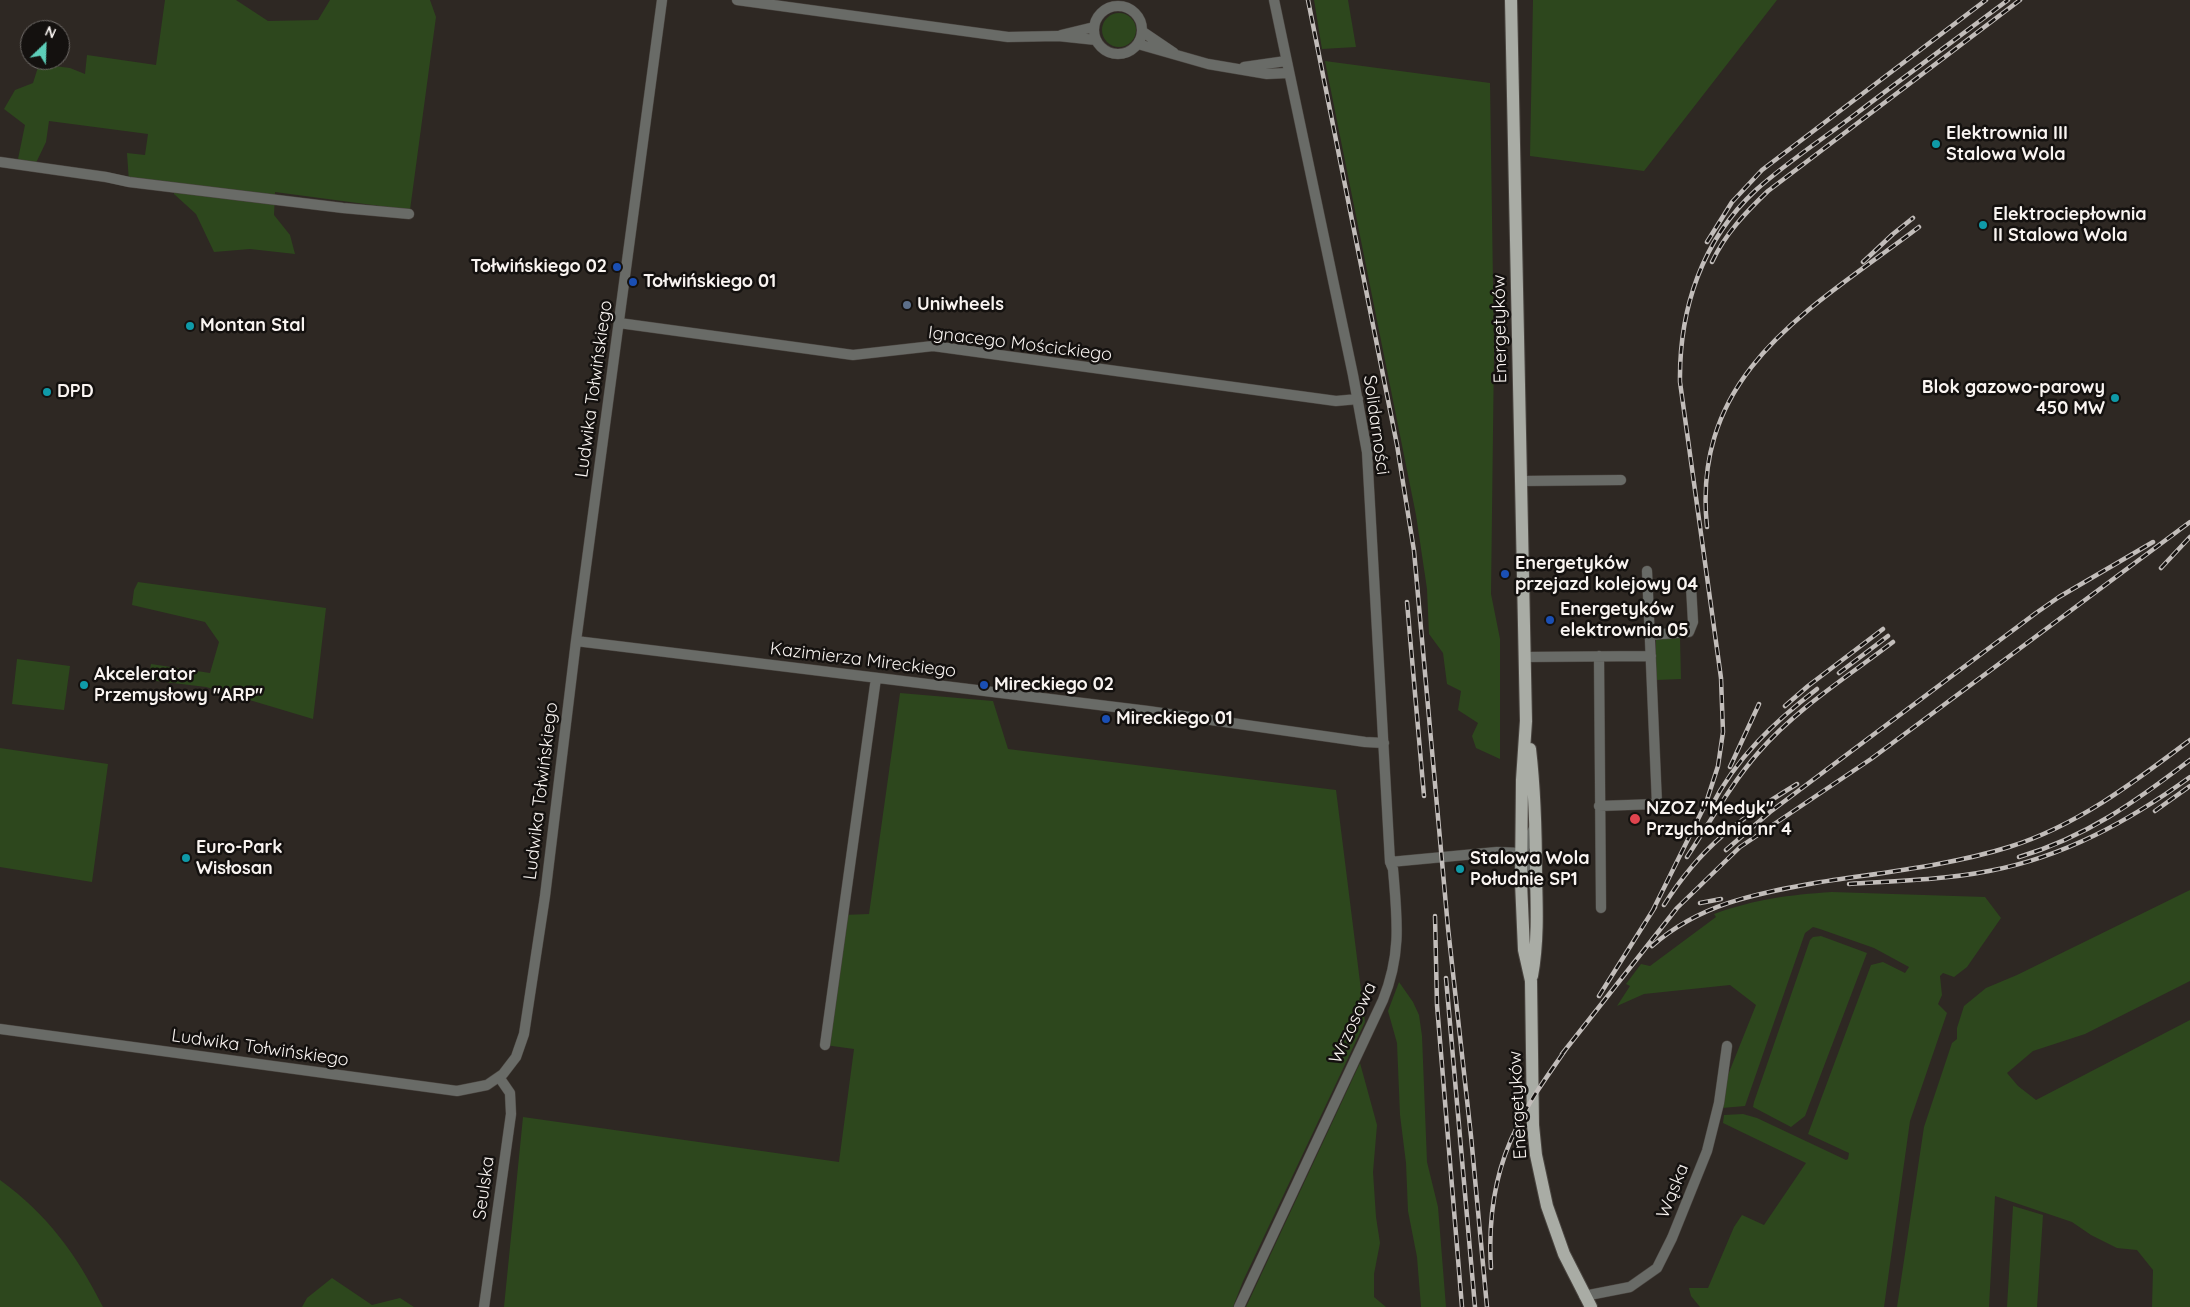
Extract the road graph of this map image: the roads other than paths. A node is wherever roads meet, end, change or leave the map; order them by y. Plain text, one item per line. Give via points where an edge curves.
1 (662, 0) edge
2 (738, 0) edge
3 (1274, 0) edge
4 (1511, 0) edge
5 (1117, 3) edge
6 (1129, 4) edge
7 (1094, 27) junction
8 (1143, 32) junction
9 (1058, 36) junction
10 (1096, 40) junction
11 (1138, 44) junction
12 (1177, 55) junction
13 (1286, 61) junction
14 (1236, 68) junction
15 (1288, 73) junction
16 (0, 162) edge
17 (410, 214) dead end
18 (619, 324) junction
19 (1358, 399) junction
20 (1621, 480) dead end
21 (1522, 481) junction
22 (1647, 571) dead end
23 (1690, 586) dead end
24 (1649, 635) junction
25 (576, 641) junction
26 (1599, 656) junction
27 (1651, 656) junction
28 (1524, 657) junction
29 (876, 678) junction
30 (1526, 721) junction
31 (1384, 743) junction
32 (1599, 806) junction
33 (1536, 824) junction
34 (1522, 853) junction
35 (1390, 862) junction
36 (1536, 892) junction
37 (1600, 908) dead end
38 (1531, 981) junction
39 (0, 1029) edge
40 (825, 1045) dead end
41 (1727, 1046) dead end
42 (499, 1077) junction
43 (1588, 1301) edge
44 (484, 1307) edge
45 (1239, 1307) edge

1 - 18 street, Ludwika Tołwińskiego
2 - 9 street via 1008,37
3 - 13 street, Solidarności
4 - 21 main road, Energetyków
5 - 6 street
5 - 7 street via 1101,12
6 - 8 street via 1140,18
7 - 9 street
7 - 10 street
8 - 11 street
8 - 12 street
9 - 10 street
10 - 11 street via 1112,53 1126,53
11 - 12 street
12 - 14 street
13 - 14 street
13 - 15 street, Solidarności
14 - 15 street via 1267,74
15 - 19 street, Solidarności
16 - 17 street via 130,182
18 - 19 street, Ignacego Mościckiego via 853,355 933,346 1336,401
18 - 25 street, Ludwika Tołwińskiego
19 - 31 street, Solidarności via 1367,452
20 - 21 street
21 - 28 main road, Energetyków
22 - 24 street
23 - 24 street via 1693,622 1689,632
24 - 27 street
25 - 29 street, Kazimierza Mireckiego
25 - 42 street, Ludwika Tołwińskiego via 524,1034 516,1057
26 - 27 street
26 - 28 street
26 - 32 street
27 - 32 street via 1657,804
28 - 30 main road, Energetyków
29 - 31 street, Kazimierza Mireckiego
29 - 40 street
30 - 33 main road, Energetyków
30 - 34 main road, Energetyków
31 - 35 street, Solidarności
32 - 37 street
33 - 34 street
33 - 36 main road, Energetyków
34 - 35 street via 1497,852
34 - 36 street
34 - 38 main road, Energetyków via 1524,950
35 - 45 street, Wrzosowa via 1398,937 1390,980
36 - 38 main road, Energetyków via 1536,944
38 - 43 main road, Energetyków via 1536,1154 1547,1206 1564,1254
39 - 42 street, Ludwika Tołwińskiego via 457,1091 478,1088
41 - 43 street, Wąska via 1717,1112 1707,1151 1672,1238 1656,1268 1630,1288
42 - 44 street, Seulska via 510,1093 511,1114

